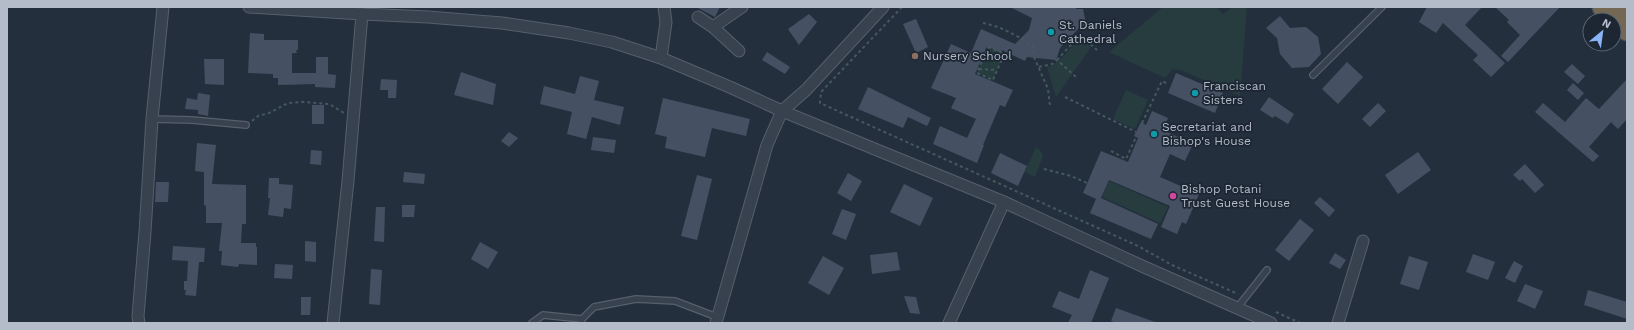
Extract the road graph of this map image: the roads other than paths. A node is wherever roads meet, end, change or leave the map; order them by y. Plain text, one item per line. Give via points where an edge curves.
1 (163, 7) edge
2 (256, 7) edge
3 (664, 7) edge
4 (742, 7) edge
5 (884, 7) edge
6 (1382, 7) edge
7 (1603, 7) edge
8 (362, 14) junction
9 (698, 17) dead end
10 (713, 27) junction
11 (1627, 30) edge
12 (739, 51) dead end
13 (661, 58) junction
14 (1313, 75) dead end
15 (782, 111) junction
16 (152, 119) junction
17 (246, 125) road end
18 (1004, 202) junction
19 (1363, 241) dead end
20 (1267, 270) dead end
21 (1237, 308) junction
22 (716, 320) edge
23 (582, 321) edge
24 (139, 323) edge
25 (333, 323) edge
26 (532, 323) edge
27 (949, 323) edge
28 (1271, 323) edge
29 (1338, 323) edge

1 - 16 street
2 - 8 street
3 - 13 street via 666,22
4 - 10 street
5 - 15 street via 806,90
6 - 14 lane
7 - 11 highway
8 - 13 street via 428,16 502,23 612,42
8 - 25 street
9 - 10 street
10 - 12 street
13 - 15 street
15 - 18 street
15 - 22 street via 767,145
16 - 17 lane
16 - 24 street
18 - 21 street
18 - 27 street
19 - 29 street
20 - 21 lane
21 - 28 street
22 - 23 lane via 675,301 636,298 594,307
23 - 26 lane via 543,315

